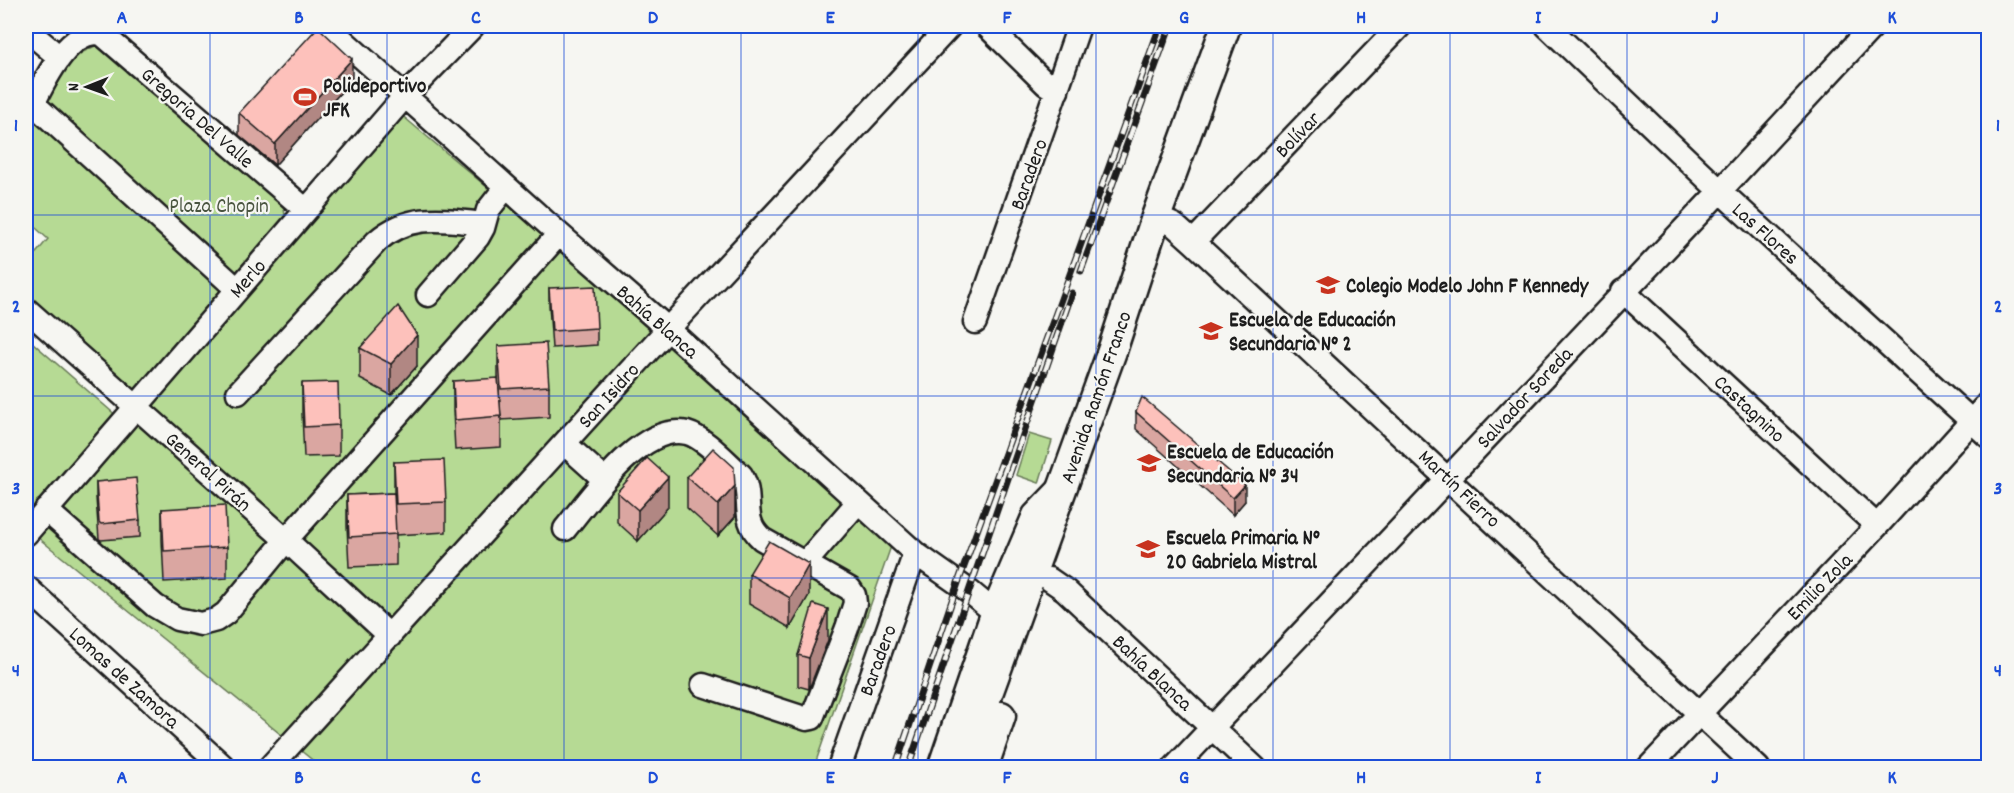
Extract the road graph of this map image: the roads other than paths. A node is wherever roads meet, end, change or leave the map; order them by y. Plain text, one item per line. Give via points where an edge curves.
1 (327, 26) edge
2 (473, 26) edge
3 (950, 26) edge
4 (987, 26) edge
5 (1080, 26) edge
6 (1226, 26) edge
7 (1246, 26) edge
8 (1400, 26) edge
9 (1547, 26) edge
10 (1873, 26) edge
11 (26, 29) edge
12 (58, 57) junction
13 (1057, 92) junction
14 (405, 96) junction
15 (506, 187) junction
16 (1719, 191) junction
17 (306, 210) junction
18 (484, 224) junction
19 (1174, 228) junction
20 (559, 234) junction
21 (237, 289) junction
22 (1623, 291) junction
23 (428, 296) dead end
24 (26, 309) edge
25 (975, 322) dead end
26 (668, 329) junction
27 (238, 393) dead end
28 (1989, 403) edge
29 (136, 406) junction
30 (1972, 420) junction
31 (1989, 436) edge
32 (565, 444) junction
33 (1448, 477) junction
34 (605, 480) junction
35 (1065, 483) junction
36 (858, 502) junction
37 (46, 510) junction
38 (1877, 526) junction
39 (565, 529) dead end
40 (26, 534) edge
41 (286, 540) junction
42 (915, 553) junction
43 (805, 563) junction
44 (1049, 579) junction
45 (26, 587) edge
46 (993, 611) junction
47 (390, 636) junction
48 (703, 685) dead end
49 (1700, 712) junction
50 (1213, 728) junction
51 (225, 768) edge
52 (269, 768) edge
53 (838, 768) edge
54 (939, 768) edge
55 (961, 768) edge
56 (983, 768) edge
57 (1174, 768) edge
58 (1255, 768) edge
59 (1648, 768) edge
60 (1758, 768) edge

1 - 14 street, Bahía Blanca
2 - 14 street, Merlo
3 - 26 street, San Isidro
4 - 13 street
5 - 13 street, Baradero
6 - 19 main road, Avenida Ramón Franco
7 - 19 main road, Avenida Ramón Franco
8 - 19 street, Bolívar
9 - 16 street, Las Flores
10 - 16 street, Salvador Soreda
11 - 12 street
12 - 17 street, Gregoria Del Valle via 82,37 102,34
12 - 21 street, Gregoria Del Valle via 36,105
13 - 25 street, Baradero
14 - 15 street, Bahía Blanca
14 - 17 street, Merlo
15 - 18 street
15 - 20 street, Bahía Blanca
16 - 22 street, Salvador Soreda
16 - 30 street, Las Flores
17 - 21 street, Merlo
18 - 23 street via 478,237
18 - 27 street via 431,218 387,232
19 - 33 street, Martín Fierro
19 - 35 main road, Avenida Ramón Franco via 1112,351
19 - 44 main road, Avenida Ramón Franco
20 - 26 street, Bahía Blanca
20 - 41 street
21 - 29 street, Merlo
22 - 33 street, Salvador Soreda
22 - 38 street, Castagnino
24 - 29 street, General Pirán
26 - 32 street, San Isidro
26 - 36 street, Bahía Blanca
28 - 30 street, Emilio Zola
29 - 37 street, Merlo
29 - 41 street, General Pirán
30 - 31 street, Las Flores
30 - 38 street, Emilio Zola
32 - 34 street
32 - 47 street, San Isidro
33 - 49 street, Martín Fierro
33 - 50 street, Salvador Soreda
34 - 39 street
34 - 43 street via 641,444 665,434 687,433 702,440 741,475 754,532
35 - 46 street via 1034,515
35 - 55 main road, Avenida Ramón Franco
36 - 42 street, Bahía Blanca
36 - 43 street
37 - 40 street, Merlo
37 - 41 street via 155,606 190,623 216,620 226,613
38 - 49 street, Emilio Zola
41 - 47 street, General Pirán
42 - 46 street, Bahía Blanca
42 - 53 street, Baradero
43 - 48 street via 850,589 855,603 812,718
44 - 50 street, Bahía Blanca
44 - 56 main road, Avenida Ramón Franco
45 - 51 street, Lomas de Zamora
46 - 54 street
47 - 52 street, San Isidro
49 - 59 street, Emilio Zola
49 - 60 street, Martín Fierro
50 - 57 street, Salvador Soreda
50 - 58 street, Bahía Blanca

